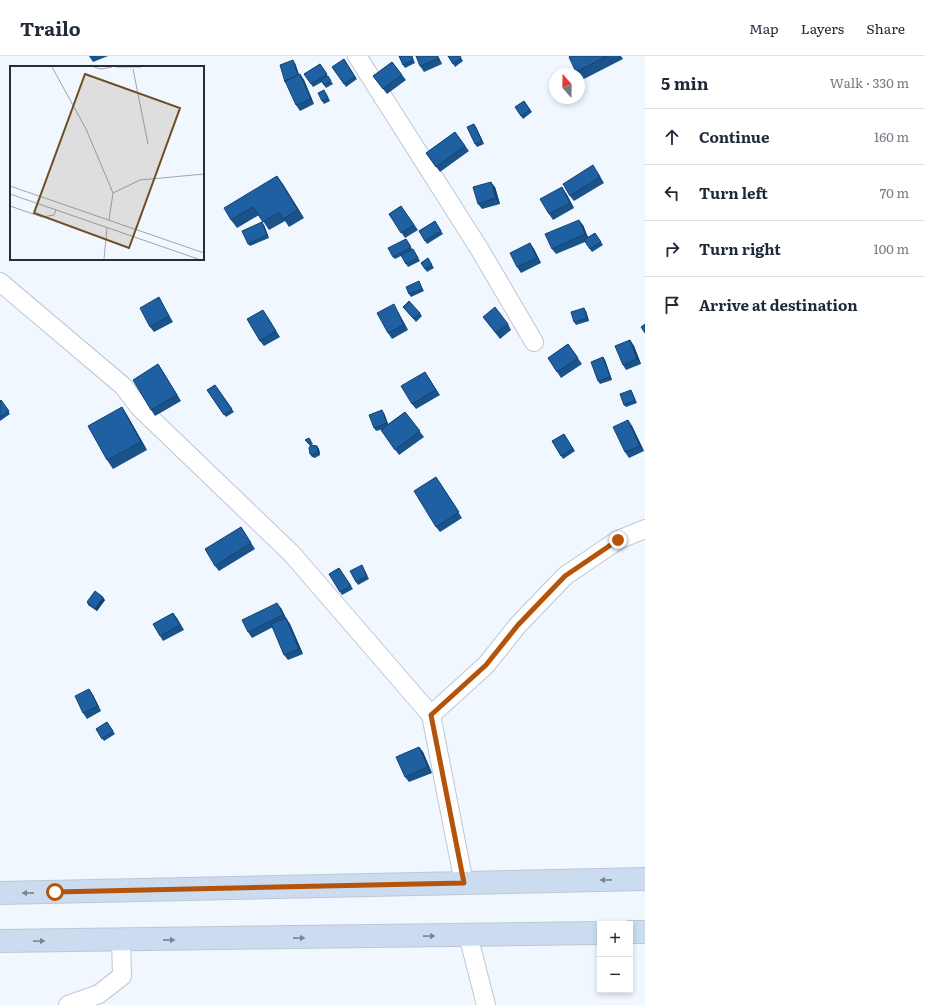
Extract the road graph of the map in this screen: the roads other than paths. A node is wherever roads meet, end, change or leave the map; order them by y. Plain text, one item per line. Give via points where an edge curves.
1 (357, 56) edge
2 (0, 282) edge
3 (534, 342) dead end
4 (645, 529) edge
5 (431, 715) junction
6 (645, 879) edge
7 (464, 883) junction
8 (0, 893) edge
9 (633, 932) edge
10 (645, 932) edge
11 (597, 933) edge
12 (468, 935) junction
13 (121, 940) junction
14 (0, 942) edge
15 (68, 1005) edge
16 (486, 1005) edge

1 - 3 street via 480,250
2 - 5 street via 123,386 140,408 292,554
4 - 5 street via 618,540 565,576 518,625 486,665
5 - 7 street
6 -> 7 street
7 -> 8 street
9 - 10 street
11 - 12 street
13 -> 12 street
12 - 16 street
14 -> 13 street
13 - 15 street via 122,976 99,994

